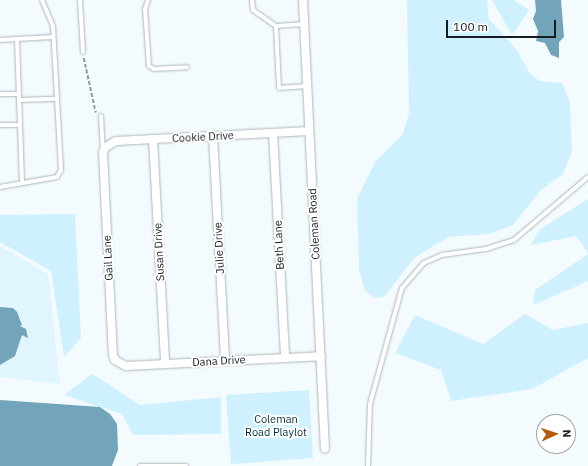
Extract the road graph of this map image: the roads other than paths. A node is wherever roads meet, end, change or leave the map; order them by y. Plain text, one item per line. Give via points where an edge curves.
1 (42, 0) edge
2 (80, 0) edge
3 (148, 0) edge
4 (252, 0) edge
5 (303, 0) edge
6 (304, 24) junction
7 (276, 26) junction
8 (53, 37) junction
9 (17, 39) junction
10 (0, 40) edge
11 (83, 52) road end
12 (187, 67) dead end
13 (307, 86) junction
14 (0, 94) edge
15 (19, 94) junction
16 (56, 99) junction
17 (19, 100) junction
18 (101, 116) road end
19 (0, 125) edge
20 (20, 125) junction
21 (308, 131) junction
22 (273, 133) junction
23 (214, 136) junction
24 (153, 139) junction
25 (103, 152) junction
26 (588, 177) edge
27 (22, 181) junction
28 (0, 187) edge
29 (321, 356) junction
30 (285, 358) junction
31 (225, 361) junction
32 (118, 363) joint
33 (164, 364) junction
34 (325, 448) dead end
35 (140, 466) edge
36 (186, 466) edge
37 (368, 466) edge

1 - 8 lane via 53,26
2 - 11 lane
3 - 12 lane via 145,9 149,66 154,69
4 - 7 lane via 253,10
5 - 6 street, Coleman Road
6 - 7 lane
6 - 13 street, Coleman Road
7 - 13 lane via 279,88
8 - 9 lane
8 - 16 lane
9 - 10 lane
9 - 15 lane
13 - 21 street, Coleman Road
14 - 15 lane
15 - 17 lane
16 - 17 lane
16 - 27 lane via 61,170 57,177
17 - 20 lane
18 - 25 lane
19 - 20 lane
20 - 27 lane
21 - 22 street, Cookie Drive
21 - 29 street, Coleman Road
22 - 23 street, Cookie Drive
22 - 30 street, Beth Lane
23 - 24 street, Cookie Drive
23 - 31 street, Julie Drive
24 - 25 street, Cookie Drive via 116,141 110,143
24 - 33 street, Susan Drive
25 - 32 street, Gail Lane via 113,355
26 - 37 lane via 514,240 486,249 442,255 424,264 402,288 370,404
27 - 28 lane
29 - 30 street, Dana Drive
29 - 34 street, Coleman Road
30 - 31 street, Dana Drive
31 - 33 street, Dana Drive
32 - 33 street, Dana Drive via 126,366
35 - 36 lane

